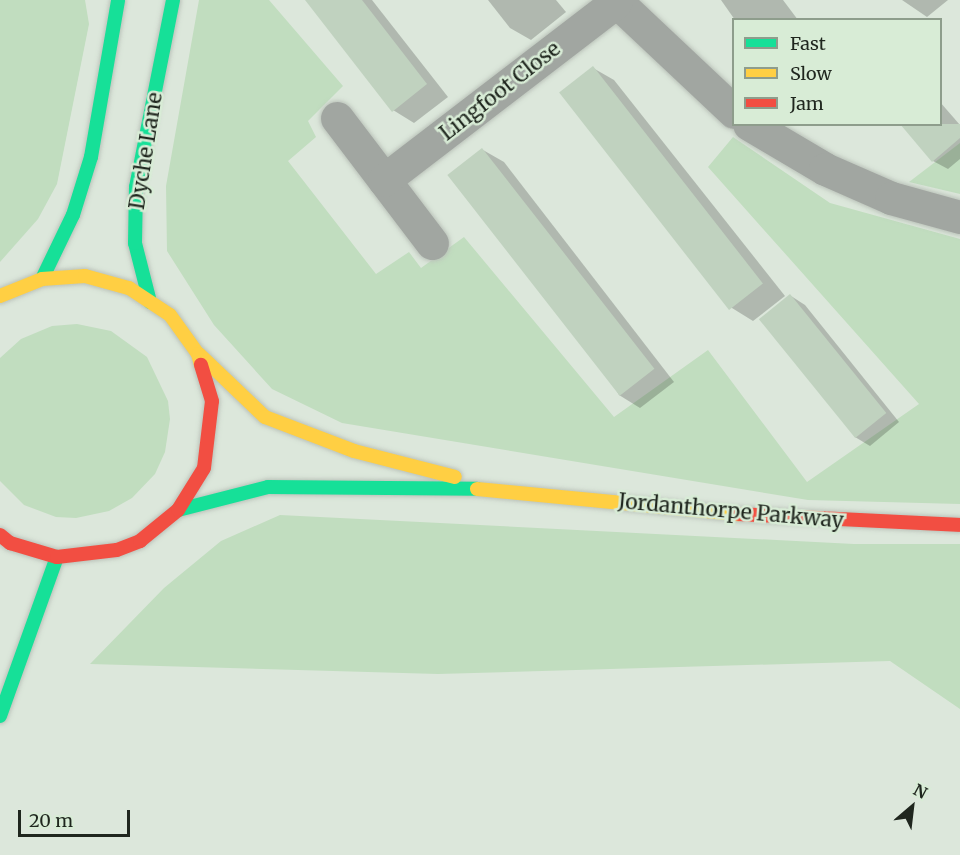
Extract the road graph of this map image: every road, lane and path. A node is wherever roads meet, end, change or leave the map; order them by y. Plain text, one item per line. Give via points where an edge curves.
1 (118, 0) edge
2 (172, 0) edge
3 (616, 1) edge
4 (732, 110) edge
5 (337, 118) dead end
6 (751, 126) edge
7 (384, 180) junction
8 (960, 217) edge
9 (432, 243) dead end
10 (42, 279) junction
11 (0, 296) edge
12 (150, 302) junction
13 (198, 354) junction
14 (503, 489) junction
15 (178, 510) junction
16 (960, 525) edge
17 (0, 535) edge
18 (57, 557) junction
19 (0, 716) edge

1 - 10 main road via 91,157 73,215
2 - 12 main road, Dyche Lane via 136,187 135,243
3 - 4 street
3 - 7 street, Lingfoot Close
5 - 7 street
6 - 8 street via 825,169 891,198
7 - 9 street
10 - 11 main road
10 - 12 main road via 85,276 129,288
12 - 13 main road via 170,315
13 - 14 main road, Jordanthorpe Parkway via 264,417 354,451
13 - 15 main road via 212,401 204,468
14 - 15 main road, Jordanthorpe Parkway via 268,487
14 - 16 main road, Jordanthorpe Parkway via 774,518
15 - 18 main road via 140,541 117,550
17 - 18 main road via 10,543
18 - 19 main road

